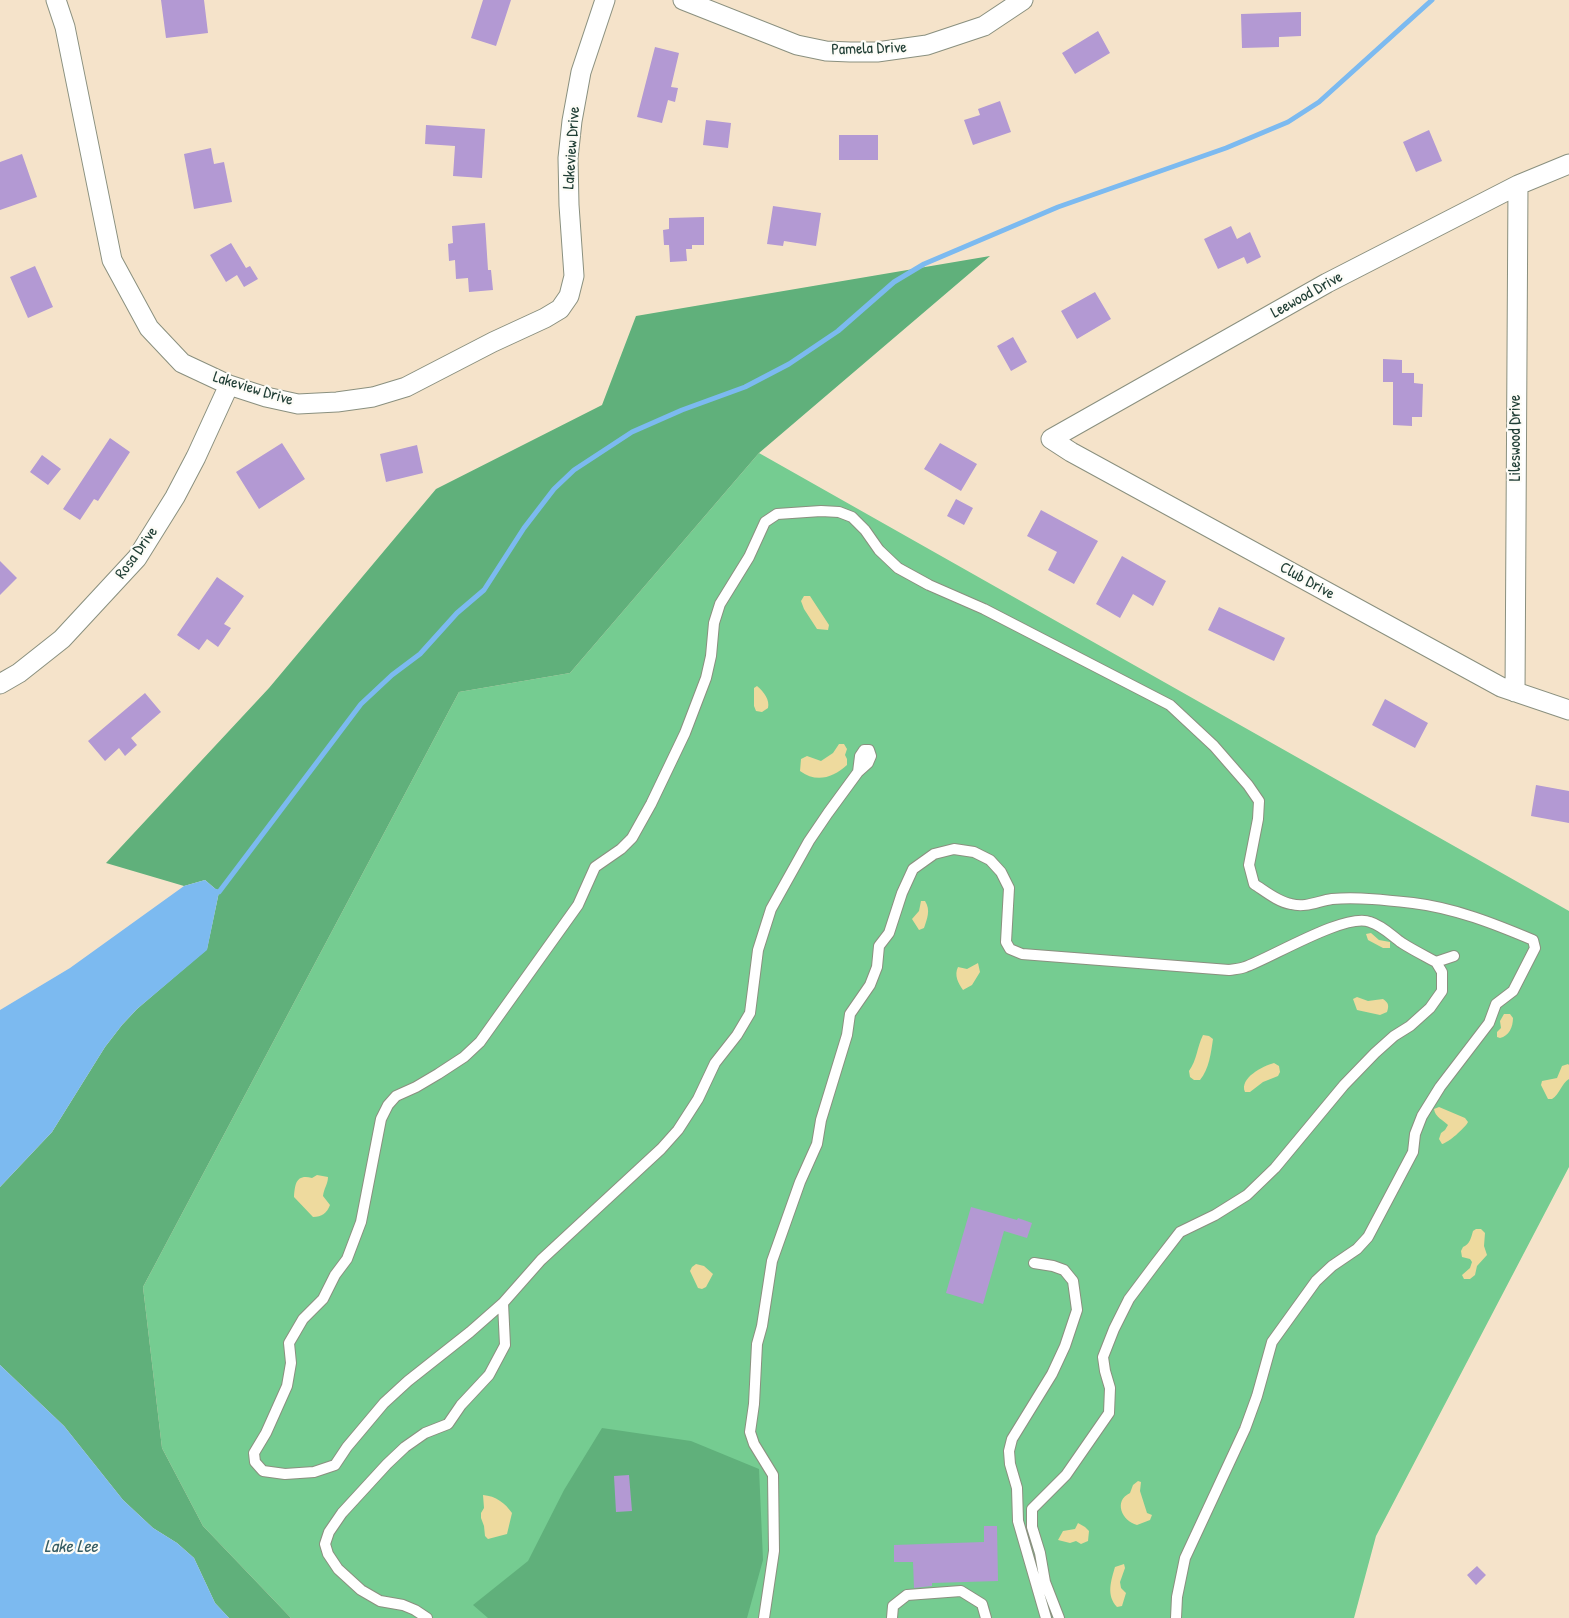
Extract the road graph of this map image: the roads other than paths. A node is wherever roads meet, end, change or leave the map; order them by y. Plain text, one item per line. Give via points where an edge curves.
1 (56, 0) edge
2 (605, 0) edge
3 (683, 0) edge
4 (1023, 0) edge
5 (1569, 164) edge
6 (1518, 184) junction
7 (229, 385) junction
8 (1051, 439) joint
9 (0, 684) edge
10 (1514, 692) junction
11 (1569, 710) edge
12 (858, 772) dead end
13 (1454, 956) dead end
14 (1436, 962) junction
15 (1034, 1263) dead end
16 (503, 1303) junction
17 (427, 1618) edge
18 (764, 1618) edge
19 (892, 1618) edge
20 (986, 1618) edge
21 (1046, 1618) edge
22 (1059, 1618) edge
23 (1176, 1618) edge

1 - 7 street, Lakeview Drive via 65,27 112,260 149,328 182,363
2 - 7 street, Lakeview Drive via 580,72 574,106 568,158 574,276 569,296 560,309 406,387 373,397 298,404
3 - 4 street, Pamela Drive via 797,45 850,52 927,46 984,26
5 - 6 street, Leewood Drive
6 - 8 street, Leewood Drive via 1327,283
6 - 10 street, Lileswood Drive
7 - 9 street, Rosa Drive via 175,497 137,558 62,639
8 - 10 street, Club Drive via 1148,495
10 - 11 street, Club Drive
12 - 16 lane via 808,841 771,909 758,950 750,1013 715,1063 698,1100 678,1130 541,1260
13 - 14 lane
14 - 18 lane via 1381,927 1363,920 1353,920 1244,967 1229,970 1022,954 1010,949 1006,942 1010,888 990,860 974,852 954,849 934,854 913,869 888,933 879,946 877,967 870,985 850,1014 816,1144 772,1261 757,1344 750,1432 774,1475 774,1551
14 - 22 lane via 1442,972 1442,991 1430,1008 1375,1053 1275,1168 1247,1195 1180,1232 1129,1299 1103,1357 1110,1388 1109,1413 1066,1475 1032,1509 1032,1527 1045,1582
15 - 21 lane via 1064,1270 1073,1281 1076,1310 1052,1374 1012,1439 1010,1451 1017,1488 1018,1521
16 - 17 lane via 505,1345 489,1375 448,1424 425,1434 386,1464 342,1514 325,1544 338,1569 361,1590 380,1601 415,1610
16 - 23 lane via 384,1403 335,1465 314,1472 285,1474 263,1471 255,1462 254,1454 287,1386 291,1363 288,1343 303,1319 323,1298 347,1259 361,1222 381,1119 388,1105 396,1096 464,1058 480,1042 578,906 595,867 632,838 651,804 706,678 720,604 750,557 765,522 776,514 795,512 839,512 852,517 898,568 1176,710 1214,746 1259,801 1249,864 1254,884 1270,894 1298,906 1331,899 1416,903 1473,917 1533,940 1535,948 1513,991 1496,1004 1489,1023 1422,1116 1413,1152 1368,1237 1357,1250 1316,1281 1272,1342 1245,1429 1185,1558
19 - 20 lane via 893,1606 906,1595 961,1591 982,1604

